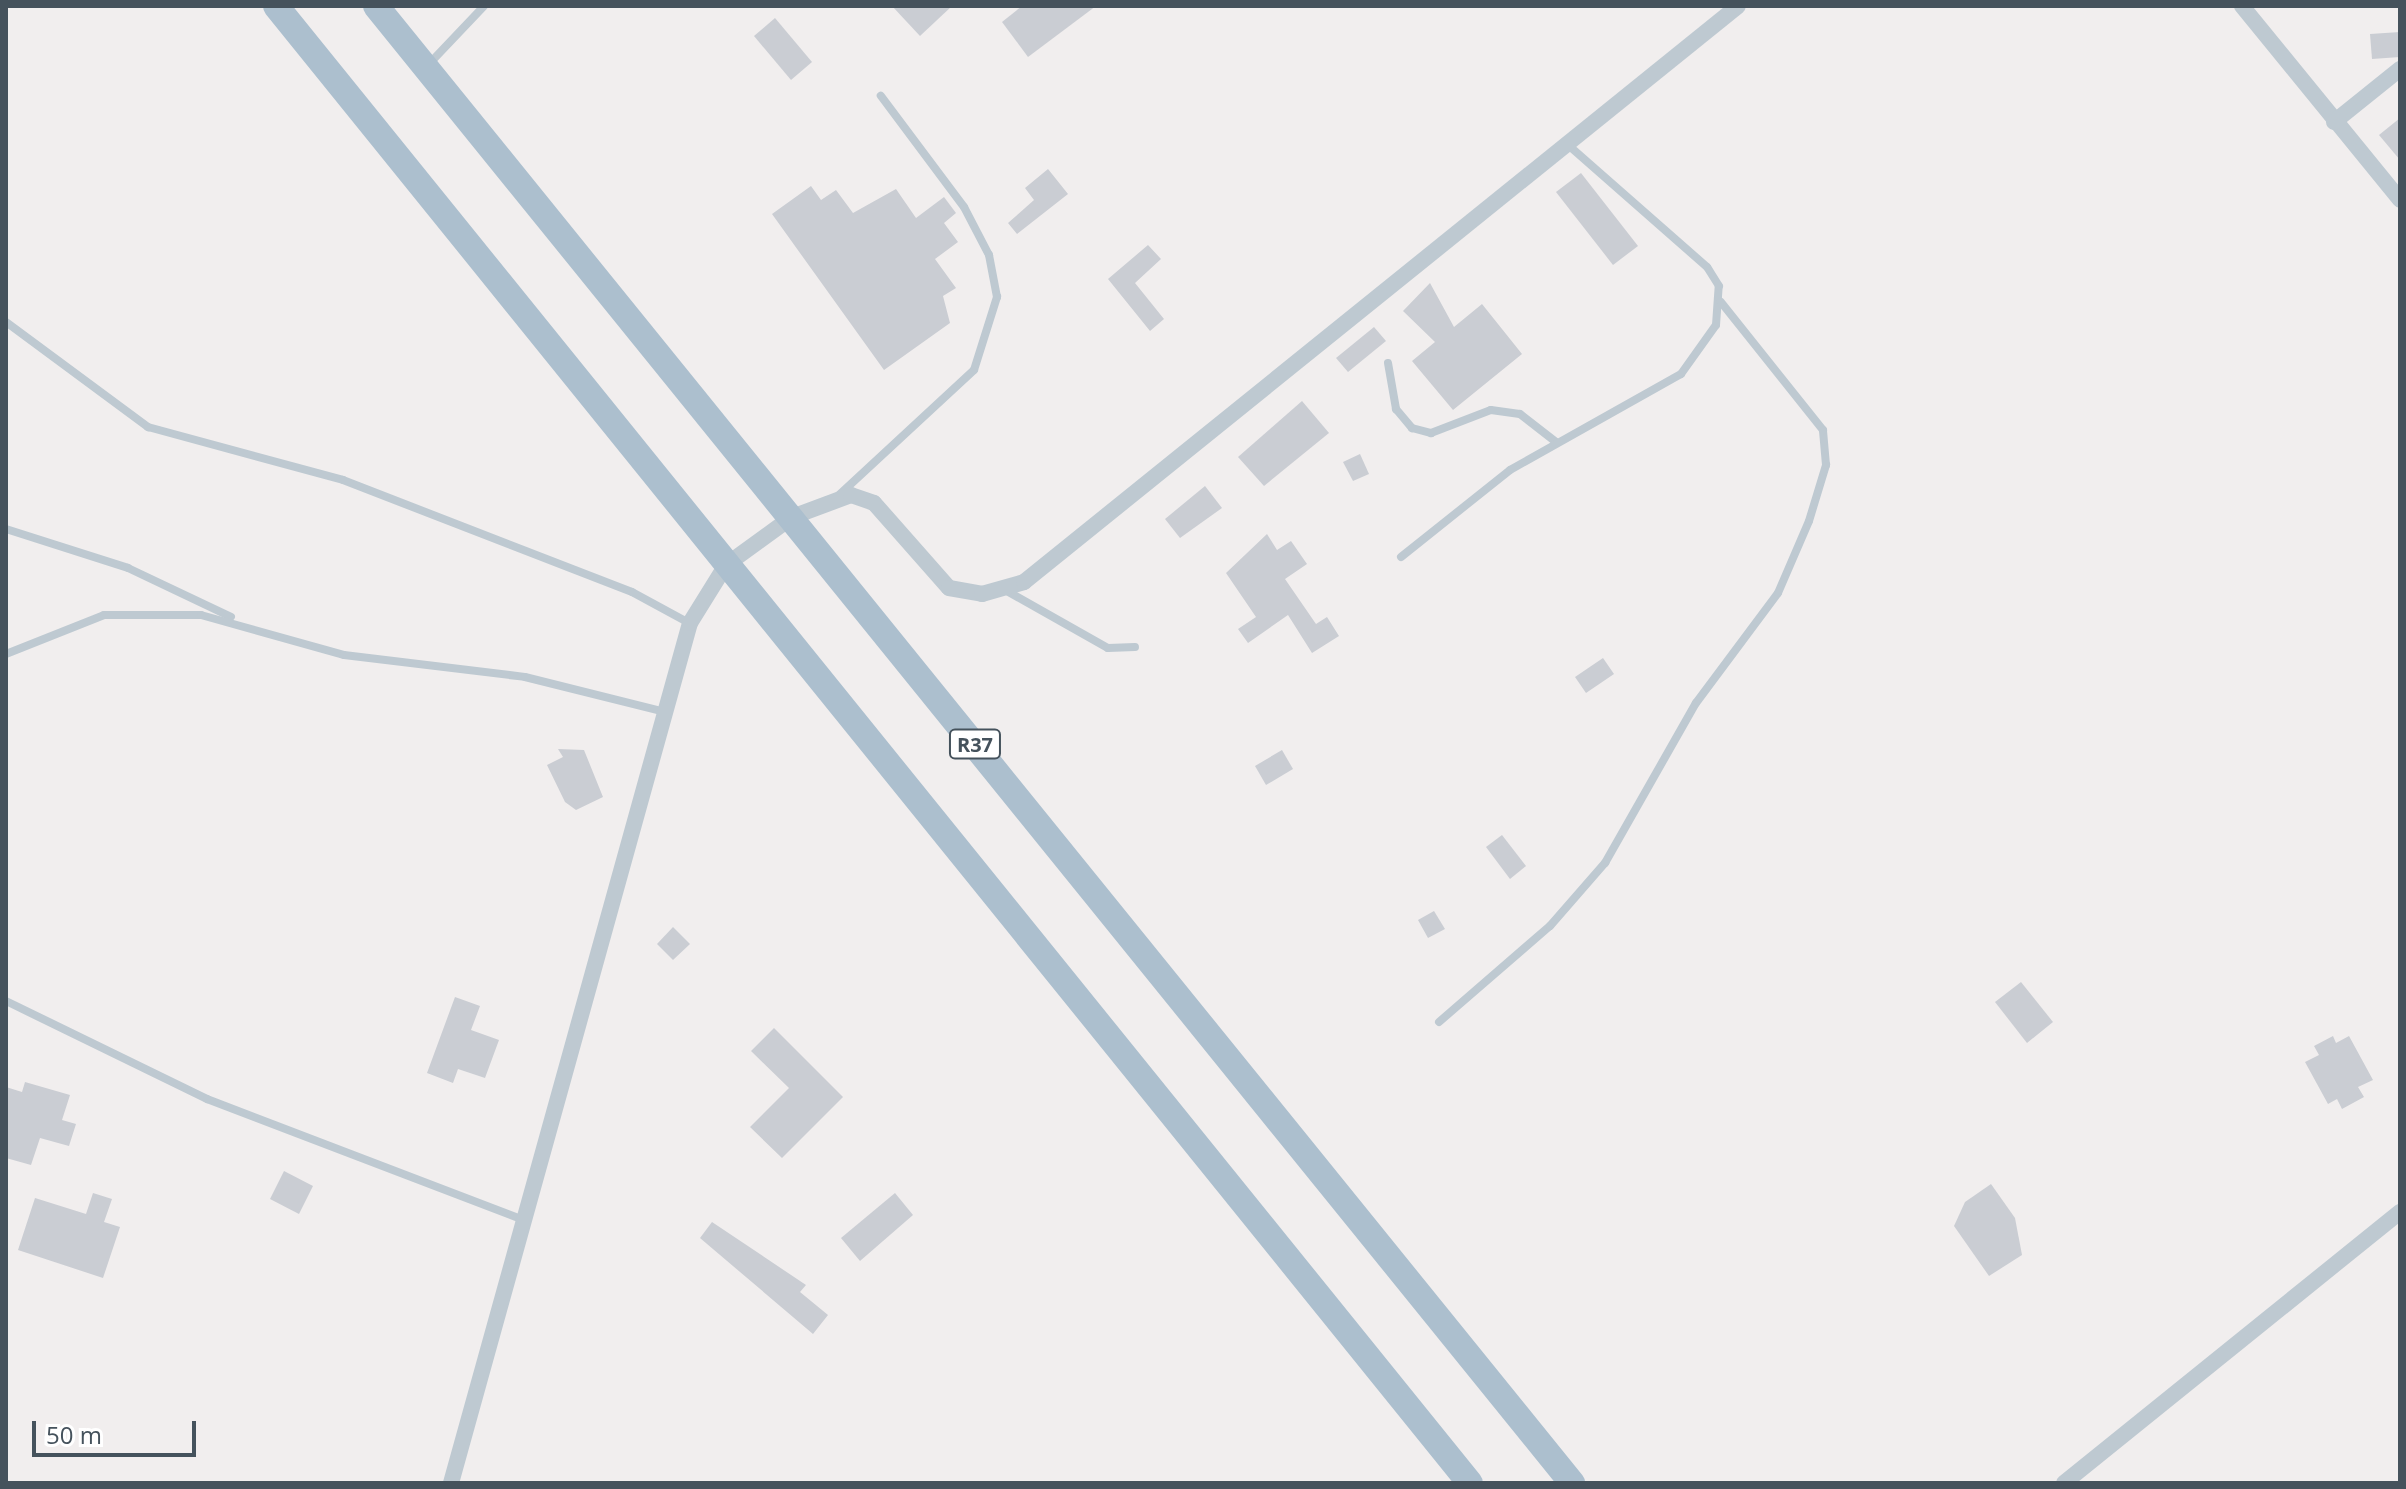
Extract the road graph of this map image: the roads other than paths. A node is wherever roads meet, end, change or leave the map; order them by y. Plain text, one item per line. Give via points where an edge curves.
1 (276, 6) edge
2 (376, 6) edge
3 (484, 6) edge
4 (1738, 6) edge
5 (2242, 6) edge
6 (426, 67) junction
7 (2400, 69) edge
8 (881, 96) dead end
9 (2334, 122) junction
10 (1566, 144) junction
11 (2400, 200) edge
12 (1721, 302) junction
13 (6, 322) edge
14 (1388, 363) dead end
15 (1556, 442) junction
16 (838, 495) junction
17 (792, 517) junction
18 (6, 529) edge
19 (1401, 557) dead end
20 (726, 565) junction
21 (1005, 590) junction
22 (242, 623) junction
23 (690, 623) junction
24 (1135, 647) dead end
25 (6, 654) edge
26 (666, 712) junction
27 (6, 1001) edge
28 (1439, 1022) dead end
29 (2400, 1212) edge
30 (525, 1220) junction
31 (451, 1483) edge
32 (1470, 1483) edge
33 (1572, 1483) edge
34 (2064, 1483) edge

1 - 20 main road
2 - 6 main road, R37
3 - 6 lane
4 - 10 street
5 - 9 street
6 - 17 main road, R37
7 - 9 street
8 - 16 lane via 964,207 989,255 997,297 974,370
9 - 11 street
10 - 12 lane via 1681,239 1719,286
10 - 21 street via 1077,541
12 - 15 lane via 1703,352 1681,374
12 - 28 lane via 1823,430 1826,465 1809,521 1778,593 1696,703 1605,863 1550,926
13 - 23 lane via 148,427 343,480 632,592
14 - 15 lane via 1396,409 1412,428 1431,433 1491,410 1520,414
15 - 19 lane
16 - 17 street
16 - 21 street via 874,503 949,588
17 - 20 street
17 - 33 main road, R37
18 - 22 lane via 128,568
20 - 23 street
20 - 32 main road
21 - 24 lane via 1108,648
22 - 25 lane via 104,615
22 - 26 lane via 344,655 525,677
23 - 26 street
26 - 30 street
27 - 30 lane via 207,1099
29 - 34 street
30 - 31 street

